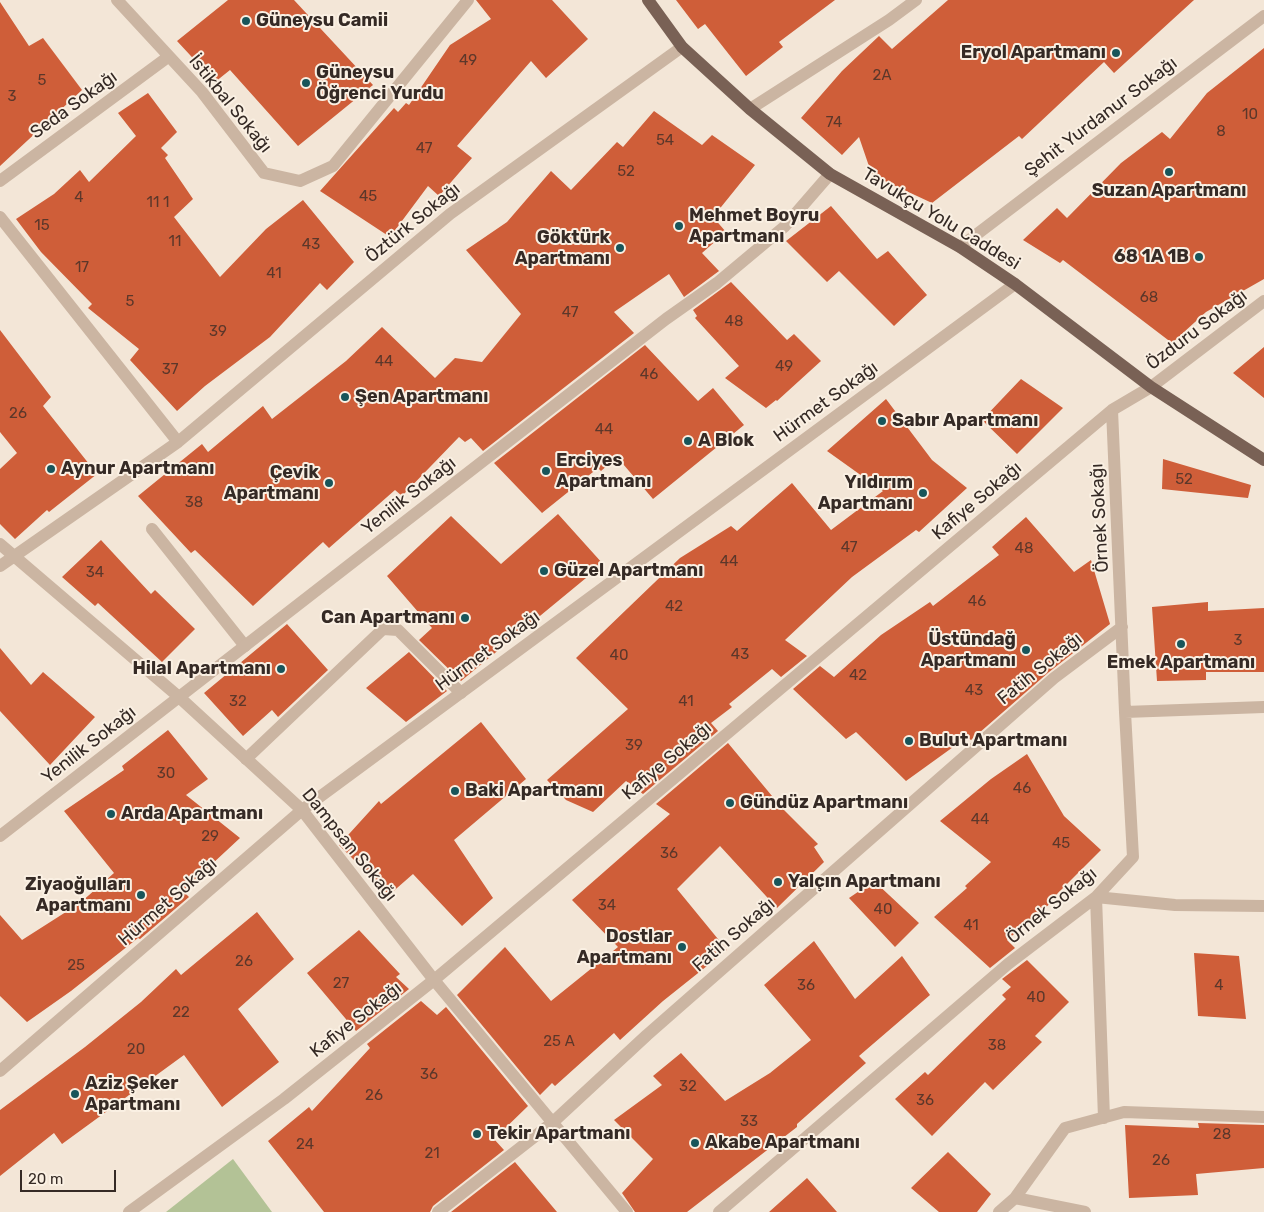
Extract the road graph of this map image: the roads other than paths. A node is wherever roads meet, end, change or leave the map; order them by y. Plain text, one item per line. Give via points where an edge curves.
1 (116, 0) edge
2 (468, 0) edge
3 (648, 0) edge
4 (916, 0) edge
5 (1264, 16) edge
6 (682, 46) junction
7 (168, 58) junction
8 (750, 109) junction
9 (830, 174) junction
10 (0, 181) edge
11 (0, 218) edge
12 (960, 247) junction
13 (1015, 284) junction
14 (1264, 301) edge
15 (1151, 387) junction
16 (1112, 410) junction
17 (178, 442) junction
18 (1264, 460) edge
19 (152, 529) dead end
20 (0, 544) edge
21 (13, 555) junction
22 (0, 566) edge
23 (1122, 627) junction
24 (245, 646) junction
25 (461, 693) junction
26 (179, 697) junction
27 (1264, 707) edge
28 (1125, 712) junction
29 (246, 759) junction
30 (302, 810) junction
31 (0, 836) edge
32 (1096, 897) junction
33 (1264, 906) edge
34 (434, 980) junction
35 (0, 1071) edge
36 (1264, 1117) edge
37 (1104, 1118) junction
38 (552, 1123) junction
39 (1015, 1198) junction
40 (129, 1212) edge
41 (438, 1212) edge
42 (627, 1212) edge
43 (719, 1212) edge
44 (999, 1212) edge
45 (1085, 1212) edge

1 - 7 street, İstikbal Sokağı
2 - 7 street, İstikbal Sokağı via 333,166 300,181 264,174 202,92
3 - 6 main road, Tavukçu Yolu Caddesi
4 - 8 street
5 - 12 street, Şehit Yurdanur Sokağı
6 - 8 main road, Tavukçu Yolu Caddesi
6 - 17 street, Öztürk Sokağı via 450,214
7 - 10 street, Seda Sokağı
8 - 9 main road, Tavukçu Yolu Caddesi
9 - 12 main road, Tavukçu Yolu Caddesi
9 - 24 street, Yenilik Sokağı via 784,227 717,283 666,318
11 - 17 street
12 - 13 main road, Tavukçu Yolu Caddesi
13 - 15 main road, Tavukçu Yolu Caddesi
13 - 25 street, Hürmet Sokağı
14 - 15 street, Özduru Sokağı
15 - 16 street, Kafiye Sokağı
15 - 18 main road, Tavukçu Yolu Caddesi
16 - 23 street, Örnek Sokağı
16 - 34 street, Kafiye Sokağı
17 - 21 street, Öztürk Sokağı
19 - 24 street
20 - 21 street, Dampsan Sokağı
21 - 22 street
21 - 26 street, Dampsan Sokağı
23 - 28 street, Örnek Sokağı
23 - 38 street, Fatih Sokağı via 1054,678 647,1035
24 - 26 street, Yenilik Sokağı
25 - 29 street via 398,630 383,629
25 - 30 street, Hürmet Sokağı
26 - 29 street, Dampsan Sokağı
26 - 31 street, Yenilik Sokağı
27 - 28 street
28 - 32 street, Örnek Sokağı via 1133,857
29 - 30 street, Dampsan Sokağı
30 - 34 street, Dampsan Sokağı
30 - 35 street, Hürmet Sokağı
32 - 33 street via 1175,904
32 - 37 street
32 - 43 street, Örnek Sokağı via 1008,964
34 - 38 street, Dampsan Sokağı
34 - 40 street, Kafiye Sokağı via 284,1099
36 - 37 street via 1124,1112
37 - 39 street via 1065,1128
38 - 41 street, Fatih Sokağı
38 - 42 street, Dampsan Sokağı
39 - 44 street
39 - 45 street

